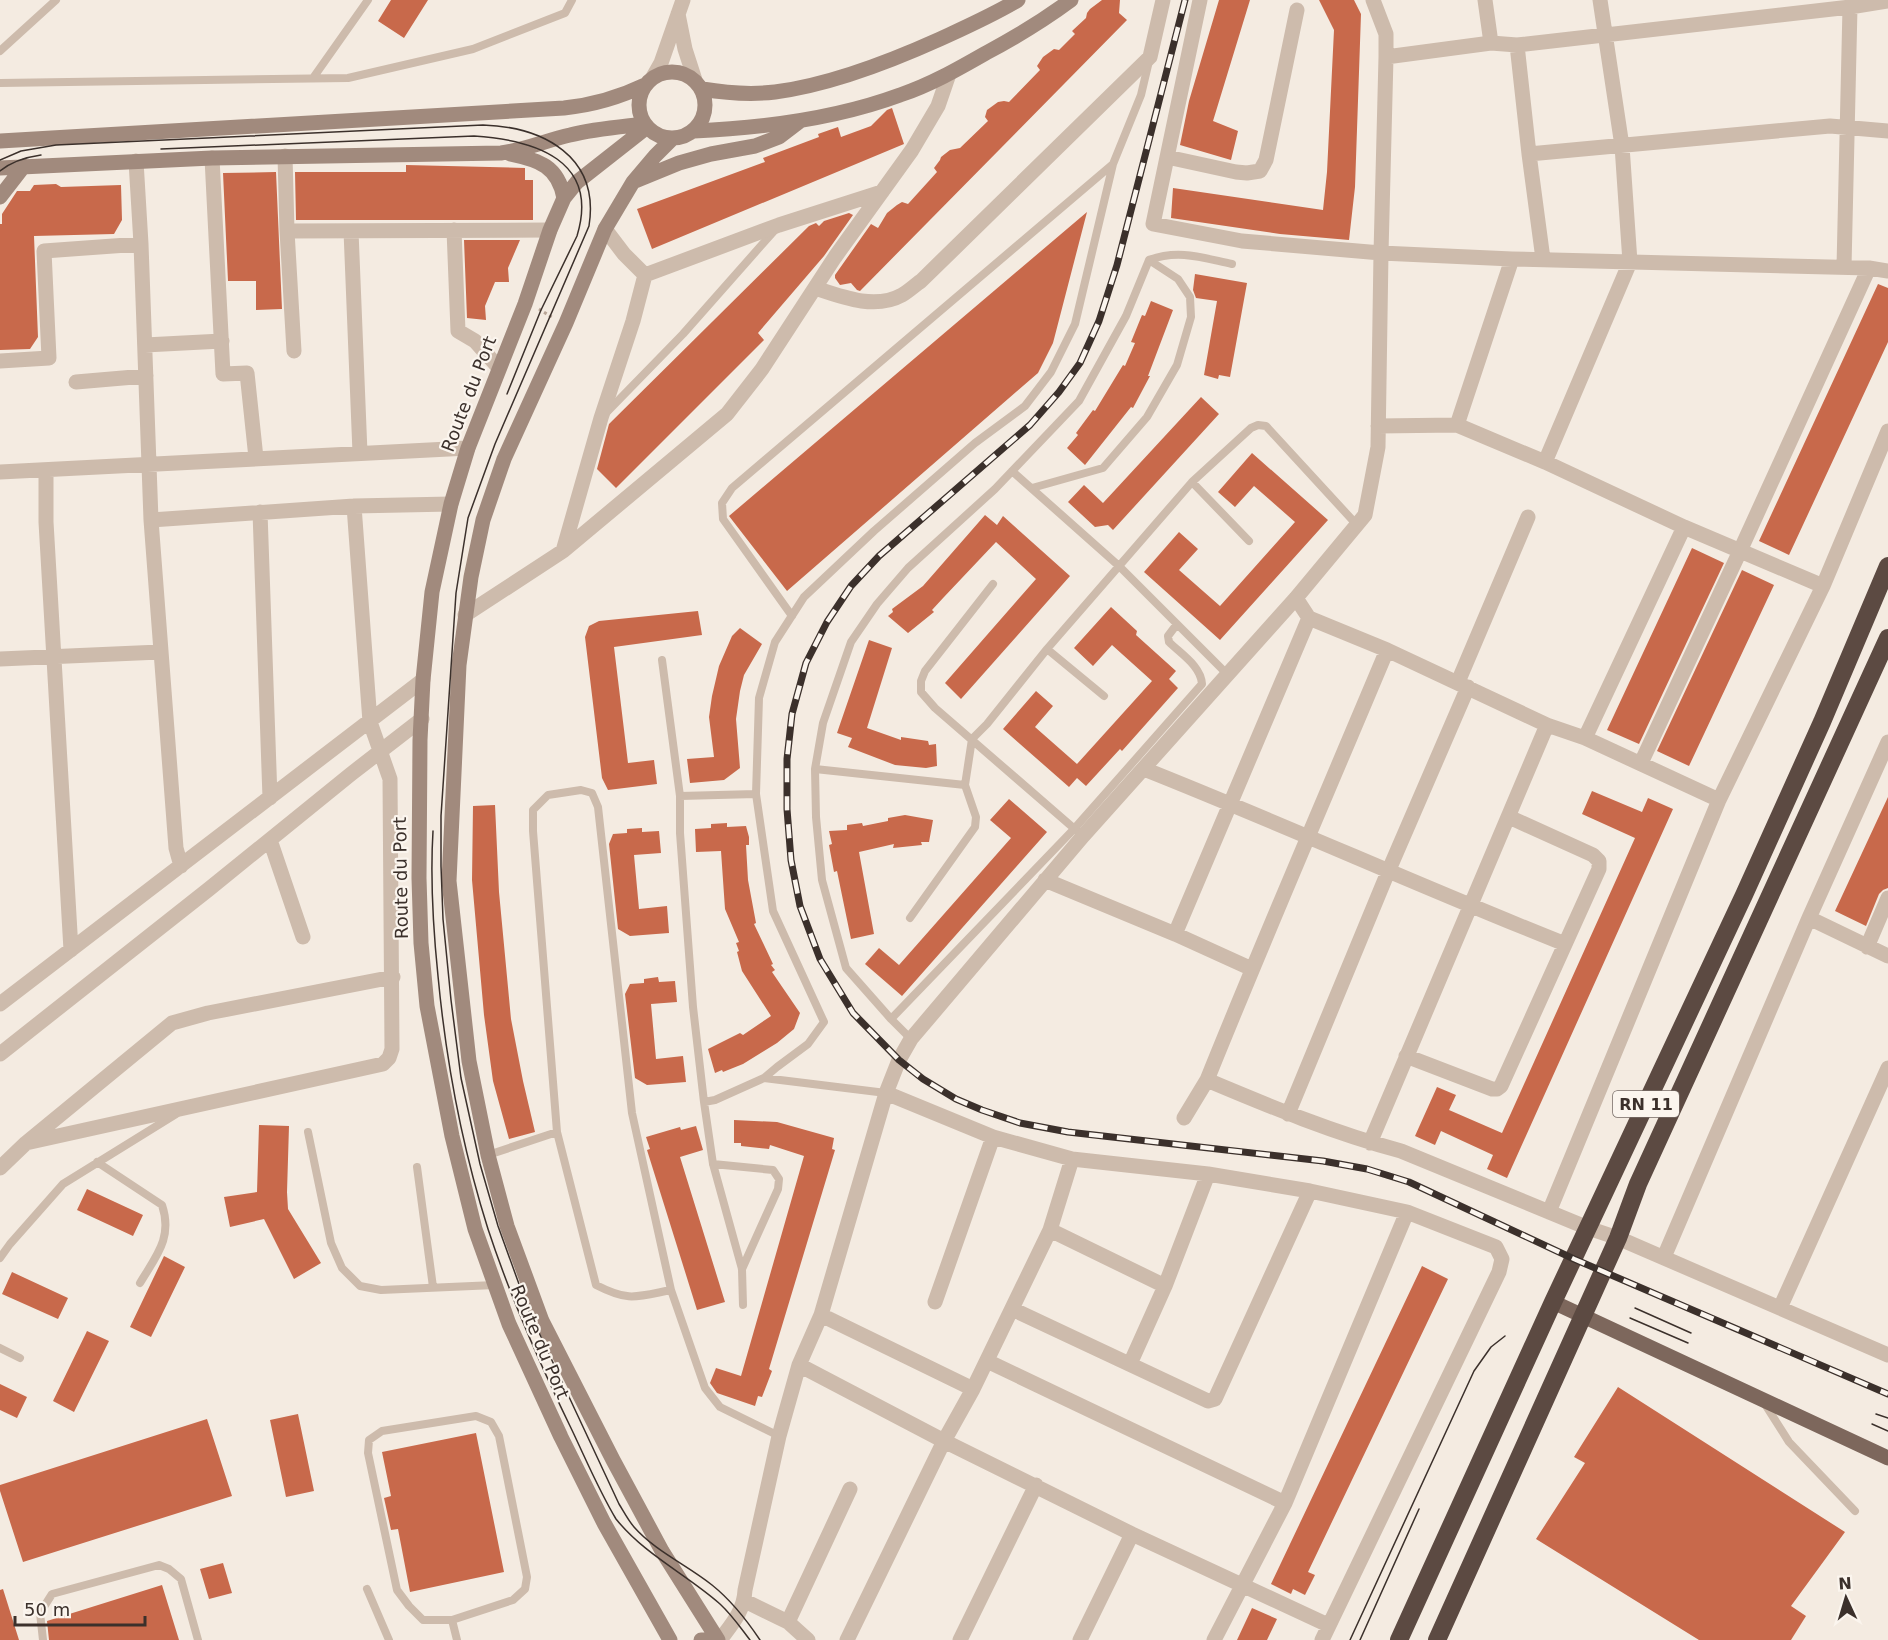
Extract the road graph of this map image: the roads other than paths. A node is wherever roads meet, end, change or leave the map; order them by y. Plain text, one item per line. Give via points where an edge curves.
1 (56, 0) edge
2 (368, 0) edge
3 (572, 0) edge
4 (1018, 0) edge
5 (1071, 0) edge
6 (1163, 0) edge
7 (1200, 0) edge
8 (1373, 0) edge
9 (1485, 0) edge
10 (1600, 0) edge
11 (1888, 1) edge
12 (680, 6) edge
13 (1850, 7) junction
14 (1297, 10) dead end
15 (1604, 35) junction
16 (1491, 44) junction
17 (1517, 45) junction
18 (0, 51) edge
19 (1150, 57) junction
20 (1386, 57) junction
21 (949, 74) junction
22 (313, 78) junction
23 (649, 81) junction
24 (0, 83) edge
25 (699, 85) junction
26 (800, 120) junction
27 (646, 125) junction
28 (1847, 128) junction
29 (1888, 131) edge
30 (684, 135) junction
31 (0, 141) edge
32 (1622, 146) junction
33 (501, 153) junction
34 (711, 154) junction
35 (1529, 154) junction
36 (285, 156) junction
37 (1167, 157) junction
38 (212, 158) junction
39 (136, 161) junction
40 (1113, 164) junction
41 (24, 166) junction
42 (0, 168) edge
43 (633, 182) junction
44 (882, 192) junction
45 (0, 197) edge
46 (564, 198) junction
47 (779, 225) junction
48 (605, 229) junction
49 (454, 230) junction
50 (550, 230) junction
51 (287, 231) junction
52 (351, 231) junction
53 (141, 244) junction
54 (1381, 253) junction
55 (1512, 259) junction
56 (1543, 259) junction
57 (1149, 260) junction
58 (1630, 262) junction
59 (1232, 264) dead end
60 (1844, 267) junction
61 (1869, 268) junction
62 (1888, 271) edge
63 (645, 275) junction
64 (815, 288) junction
65 (222, 341) junction
66 (145, 345) junction
67 (294, 351) dead end
68 (0, 361) edge
69 (499, 368) junction
70 (146, 376) junction
71 (76, 382) dead end
72 (601, 418) junction
73 (1378, 426) junction
74 (1457, 426) junction
75 (1888, 431) edge
76 (468, 448) junction
77 (360, 453) junction
78 (256, 458) junction
79 (1545, 462) junction
80 (149, 464) junction
81 (46, 470) junction
82 (1012, 471) junction
83 (0, 472) edge
84 (1192, 482) junction
85 (1032, 489) junction
86 (451, 504) junction
87 (354, 506) junction
88 (260, 512) junction
89 (1528, 517) dead end
90 (151, 520) junction
91 (1357, 525) junction
92 (1684, 528) junction
93 (1249, 541) dead end
94 (563, 551) junction
95 (1740, 551) junction
96 (1119, 566) junction
97 (1888, 566) edge
98 (993, 584) dead end
99 (1823, 586) junction
100 (1296, 598) junction
101 (465, 615) junction
102 (792, 616) junction
103 (1309, 618) junction
104 (1177, 624) junction
105 (1888, 638) edge
106 (1047, 649) junction
107 (1387, 650) junction
108 (160, 652) junction
109 (55, 657) junction
110 (0, 659) edge
111 (662, 660) dead end
112 (1227, 675) junction
113 (423, 680) junction
114 (1463, 685) junction
115 (1104, 696) dead end
116 (422, 719) junction
117 (370, 722) junction
118 (1547, 725) junction
119 (1585, 738) junction
120 (972, 739) junction
121 (1888, 742) edge
122 (381, 751) junction
123 (1641, 764) junction
124 (815, 769) junction
125 (1144, 769) junction
126 (965, 785) junction
127 (756, 794) junction
128 (680, 796) junction
129 (270, 798) junction
130 (1719, 800) junction
131 (1231, 804) junction
132 (1509, 817) junction
133 (1078, 832) junction
134 (1309, 837) junction
135 (270, 840) junction
136 (181, 866) junction
137 (1388, 872) junction
138 (1045, 880) junction
139 (1888, 898) edge
140 (1469, 906) junction
141 (910, 918) dead end
142 (1809, 918) junction
143 (1175, 934) junction
144 (303, 937) dead end
145 (1565, 944) junction
146 (1867, 947) junction
147 (71, 950) junction
148 (1888, 956) edge
149 (1252, 969) junction
150 (393, 977) junction
151 (0, 1004) edge
152 (891, 1019) junction
153 (911, 1039) junction
154 (0, 1054) edge
155 (1406, 1056) junction
156 (1888, 1068) edge
157 (765, 1078) junction
158 (1208, 1080) junction
159 (886, 1093) junction
160 (704, 1102) junction
161 (187, 1107) junction
162 (1288, 1114) junction
163 (1184, 1118) dead end
164 (308, 1132) dead end
165 (557, 1132) junction
166 (993, 1137) junction
167 (26, 1143) junction
168 (1370, 1143) junction
169 (488, 1155) junction
170 (1072, 1160) junction
171 (97, 1162) junction
172 (713, 1164) junction
173 (417, 1167) dead end
174 (0, 1168) edge
175 (1208, 1174) junction
176 (1310, 1191) junction
177 (1407, 1212) junction
178 (1549, 1212) junction
179 (1588, 1228) junction
180 (1050, 1230) junction
181 (1618, 1238) junction
182 (1664, 1257) junction
183 (0, 1258) edge
184 (742, 1269) junction
185 (140, 1283) dead end
186 (495, 1285) junction
187 (1165, 1286) junction
188 (433, 1287) junction
189 (671, 1290) junction
190 (935, 1302) dead end
191 (1553, 1302) junction
192 (743, 1305) dead end
193 (1780, 1308) junction
194 (1012, 1309) junction
195 (821, 1315) junction
196 (1583, 1316) junction
197 (0, 1348) edge
198 (1888, 1354) edge
199 (20, 1358) dead end
200 (987, 1360) junction
201 (1130, 1364) junction
202 (799, 1365) junction
203 (973, 1389) junction
204 (1760, 1398) junction
205 (779, 1436) junction
206 (944, 1441) junction
207 (1888, 1458) edge
208 (1036, 1485) junction
209 (850, 1489) dead end
210 (1285, 1503) junction
211 (1855, 1511) dead end
212 (1132, 1534) junction
213 (1242, 1585) junction
214 (367, 1589) dead end
215 (745, 1600) junction
216 (452, 1620) junction
217 (788, 1622) junction
218 (1328, 1625) junction
219 (43, 1640) edge
220 (198, 1640) edge
221 (389, 1640) edge
222 (457, 1640) edge
223 (669, 1640) edge
224 (700, 1640) edge
225 (717, 1640) edge
226 (808, 1640) edge
227 (847, 1640) edge
228 (960, 1640) edge
229 (1080, 1640) edge
230 (1214, 1640) edge
231 (1322, 1640) edge
232 (1399, 1640) edge
233 (1437, 1640) edge

1 - 18 lane
2 - 22 lane
3 - 22 lane via 565,13 472,49 348,78
4 - 25 main road via 914,51 799,87 775,92 726,93
5 - 21 main road via 1039,23
6 - 19 street
7 - 37 street
8 - 20 street via 1386,34
9 - 16 street
10 - 15 street
11 - 13 street
12 - 23 street via 667,46
12 - 25 street via 685,49
13 - 15 street
13 - 28 street
14 - 37 street via 1266,160 1260,171 1247,174
15 - 17 street
15 - 32 street
16 - 17 street
16 - 20 street
17 - 35 street
19 - 40 lane via 1141,95
19 - 64 street via 921,281 901,296 876,302 853,300
20 - 54 street
21 - 26 main road via 901,95
21 - 44 street via 938,106
22 - 24 lane
23 - 25 main road via 675,71
23 - 27 main road via 639,104
23 - 31 main road via 610,100 564,108
25 - 30 main road via 706,100 705,111 701,122
26 - 30 main road
26 - 34 main road via 779,137
27 - 30 main road via 663,137
27 - 33 main road via 572,134
27 - 46 main road, Route du Port
28 - 29 street
28 - 32 street via 1830,126
28 - 60 street
30 - 34 main road via 693,146
30 - 43 main road, Route du Port via 655,156
32 - 35 street
32 - 58 street
33 - 36 main road
33 - 46 main road via 529,158 548,167
34 - 43 main road
35 - 56 street
36 - 38 main road
36 - 51 street
37 - 54 street via 1153,224 1242,241
38 - 39 main road
38 - 65 street
39 - 41 main road
39 - 53 street
40 - 102 lane via 1075,324 1050,372 1025,406 975,443 874,531 804,597
40 - 102 lane via 732,488 722,503 723,519
41 - 42 main road
41 - 45 main road
43 - 48 main road, Route du Port
44 - 47 street
44 - 64 street
46 - 50 main road, Route du Port
47 - 63 street
47 - 72 lane via 683,334
48 - 63 street
48 - 101 main road, Route du Port via 504,459 477,547
49 - 50 street
49 - 52 street
49 - 69 street via 458,331 475,341
50 - 69 main road, Route du Port
51 - 52 street
51 - 67 street
52 - 77 street
53 - 66 street
53 - 68 street via 45,251 49,358
54 - 55 street
54 - 73 street
55 - 56 street
55 - 74 street
56 - 58 street
57 - 59 lane via 1177,253
57 - 82 lane via 1126,316 1079,401
57 - 85 lane via 1178,279 1190,297 1191,317 1177,365 1147,417 1102,468
58 - 60 street
58 - 79 street
60 - 61 street
61 - 62 street
61 - 95 street
63 - 72 street
64 - 94 street via 727,414
65 - 66 street
65 - 78 street via 223,374 247,374
66 - 70 street
69 - 76 main road, Route du Port
70 - 71 street
70 - 80 street
72 - 94 street
73 - 74 street
73 - 91 street via 1378,447 1365,515
74 - 79 street
75 - 99 street
76 - 77 street
76 - 86 main road, Route du Port
77 - 78 street
78 - 80 street
79 - 92 street
80 - 81 street
80 - 90 street
81 - 83 street
81 - 109 street
82 - 85 lane
82 - 124 lane via 908,568 851,642 823,723
84 - 91 lane via 1251,428 1266,426
84 - 93 lane
84 - 96 lane
85 - 96 lane
86 - 87 street
86 - 113 main road, Route du Port via 432,592
87 - 88 street
87 - 117 street
88 - 90 street
88 - 129 street
89 - 114 street
90 - 108 street
91 - 100 street
92 - 95 street
92 - 119 street
94 - 101 street
95 - 99 street
95 - 123 street
96 - 104 lane
96 - 106 lane
97 - 179 highway, RN 11 via 1744,895
98 - 120 lane via 924,671 921,681 921,692 935,708
99 - 130 street
100 - 103 street
100 - 112 street
101 - 169 main road, Route du Port via 458,676 449,881 469,1061
102 - 127 lane via 775,642 759,698
103 - 107 street
103 - 131 street
104 - 112 lane
104 - 133 lane via 1168,636 1169,642 1195,666 1202,684
105 - 181 highway, RN 11 via 1643,1173
106 - 115 lane
106 - 120 lane
107 - 114 street
107 - 134 street
108 - 109 street
108 - 136 street via 176,848
109 - 110 street
109 - 147 street
111 - 128 lane
112 - 125 street
113 - 116 main road, Route du Port
113 - 117 street
114 - 118 street
114 - 137 street
116 - 122 street
116 - 186 main road, Route du Port via 419,878 427,1006 452,1136 475,1229
117 - 122 street
117 - 129 street
118 - 119 street
118 - 132 street
119 - 123 street
120 - 126 lane
120 - 133 lane
121 - 142 street
122 - 135 street
122 - 150 street via 390,779
123 - 130 street
124 - 126 lane
124 - 152 lane via 822,880 846,968
125 - 131 street
125 - 133 street
126 - 141 lane via 976,817 975,827
127 - 128 lane
127 - 157 lane via 773,911 824,1022 808,1044
128 - 160 lane via 693,1007
129 - 136 street
130 - 178 street
131 - 134 street
131 - 143 street
132 - 140 street
132 - 145 street via 1599,861 1599,869
133 - 138 street
133 - 152 lane
134 - 137 street
134 - 149 street
135 - 144 street
135 - 154 street
136 - 147 street
137 - 140 street
137 - 162 street
138 - 143 street
138 - 153 street
139 - 146 street
140 - 145 street
140 - 155 street
142 - 146 street
142 - 182 street
143 - 149 street
145 - 155 street via 1497,1089
146 - 148 street
147 - 151 street
149 - 158 street
150 - 161 street via 392,1049 383,1064
150 - 167 street via 172,1023
152 - 153 lane
153 - 159 street
155 - 168 street
156 - 193 street
157 - 159 lane
157 - 160 lane
158 - 162 street
158 - 163 street
159 - 166 street
159 - 195 street
160 - 172 lane
161 - 167 street
161 - 171 lane
162 - 168 street
164 - 188 lane via 331,1243 342,1268 360,1286 381,1290
165 - 169 lane
165 - 189 lane via 596,1285 614,1295 632,1298
165 - 189 lane via 533,810 548,795 581,790 592,793 598,807 632,1113
166 - 170 street
166 - 190 street
167 - 174 street
168 - 178 street via 1401,1151
169 - 225 main road, Route du Port via 507,1226 542,1321 662,1551
170 - 175 street
170 - 180 street
171 - 183 lane via 63,1184
171 - 185 lane via 162,1205 166,1229 163,1243
172 - 184 lane
172 - 184 lane via 773,1170 778,1179 778,1189
173 - 188 lane
175 - 176 street
175 - 187 street
176 - 177 street
176 - 201 street via 1215,1399 1208,1401
177 - 210 street
177 - 218 street via 1496,1247 1501,1266
178 - 179 street
179 - 181 street
179 - 191 highway, RN 11
180 - 187 street
180 - 194 street
181 - 182 street
181 - 196 highway, RN 11
182 - 193 street
184 - 192 lane
186 - 188 lane
186 - 223 main road, Route du Port via 565,1447
187 - 201 street
189 - 205 lane via 705,1388 720,1407
191 - 196 main road
191 - 232 highway, RN 11
193 - 198 street
194 - 200 street
194 - 201 street
195 - 202 street
195 - 203 street
196 - 204 main road
196 - 233 highway, RN 11
197 - 199 lane
200 - 203 street
200 - 210 street
202 - 205 street
202 - 206 street
203 - 206 street
204 - 207 main road
204 - 211 lane via 1789,1442
205 - 215 street
206 - 208 street
206 - 227 street
208 - 212 street
208 - 228 street
209 - 217 street
210 - 213 street
212 - 213 street
212 - 229 street
213 - 218 street
213 - 230 street
214 - 221 lane
215 - 217 street
215 - 225 street via 735,1620
216 - 216 lane via 513,1600 525,1589 527,1577 499,1436 491,1422 476,1416 382,1431 369,1440 368,1453 397,1590 423,1620
216 - 222 lane
217 - 226 street
218 - 231 street
219 - 220 lane via 40,1612 52,1594 159,1565 181,1579
224 - 225 main road

